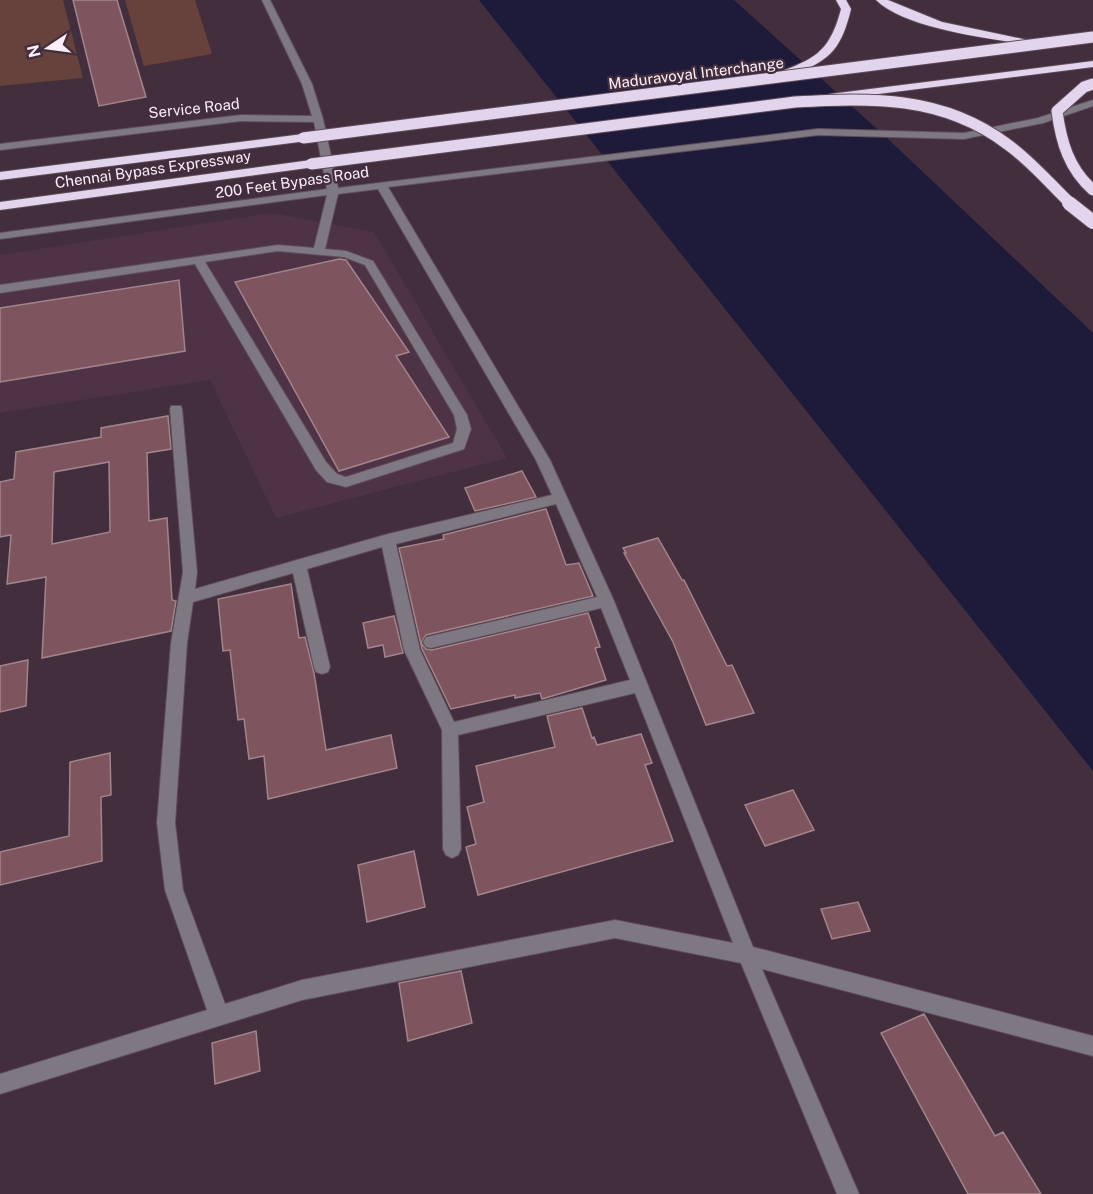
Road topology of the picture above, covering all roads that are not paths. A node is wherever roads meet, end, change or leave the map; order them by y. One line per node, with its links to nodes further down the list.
1 (266, 0): 11 (street)
2 (841, 0): 7 (highway, bridge)
3 (881, 0): 5 (highway, bridge)
4 (1093, 37): 5 (highway, Maduravoyal Interchange, bridge)
5 (1042, 44): 7 (highway, Maduravoyal Interchange, bridge)
6 (1093, 64): 9 (highway, bridge)
7 (768, 80): 12 (highway, Maduravoyal Interchange, bridge)
8 (1093, 84): 16 (highway, bridge)
9 (795, 102): 18 (highway, Chennai Bypass Expressway, bridge); 19 (highway, bridge)
10 (1093, 103): 15 (street, 200 Feet Bypass Road)
11 (318, 119): 13 (street, Service Road); 17 (street)
12 (303, 138): 14 (highway, Chennai Bypass Expressway)
13 (0, 147)
14 (0, 176)
15 (381, 185): 17 (street, 200 Feet Bypass Road); 25 (street)
16 (1093, 190)
17 (333, 191): 20 (street, 200 Feet Bypass Road); 21 (street)
18 (0, 207)
19 (1093, 222)
20 (0, 236)
21 (319, 250): 22 (street); 22 (street)
22 (198, 261): 23 (street)
23 (0, 289)
24 (176, 409): 28 (street)
25 (560, 498): 26 (street); 29 (street)
26 (388, 540): 27 (street); 33 (street)
27 (299, 566): 28 (street); 31 (street)
28 (188, 597): 36 (street)
29 (606, 601): 30 (street); 32 (street)
30 (431, 642)
31 (322, 667)
32 (638, 685): 33 (street); 35 (street)
33 (450, 730): 34 (street)
34 (452, 849)
35 (747, 956): 36 (street); 37 (street); 39 (street)
36 (219, 1016): 38 (street)
37 (1093, 1046)
38 (0, 1083)
39 (848, 1194)

